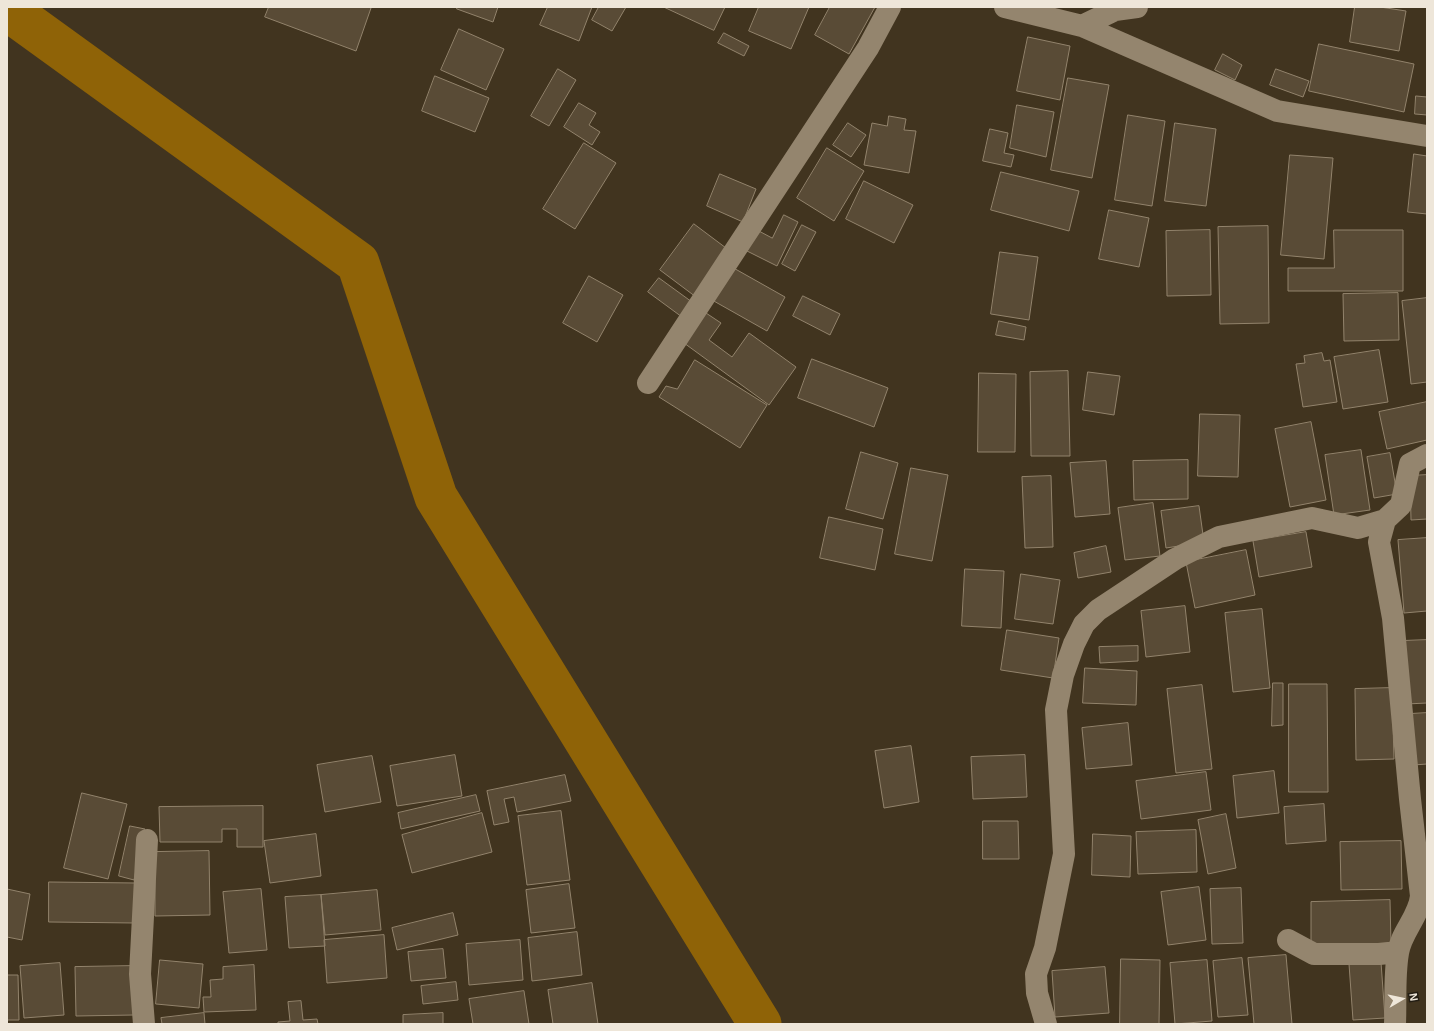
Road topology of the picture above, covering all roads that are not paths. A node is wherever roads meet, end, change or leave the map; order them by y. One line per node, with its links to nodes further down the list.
1 (890, 7): 6 (street)
2 (1137, 7): 4 (street)
3 (1014, 8): 4 (street)
4 (1082, 26): 5 (street)
5 (1427, 136)
6 (648, 383)
7 (1427, 455): 8 (street)
8 (1385, 520): 11 (street); 13 (street)
9 (147, 840): 12 (street)
10 (1288, 940): 11 (street)
11 (1398, 952): 14 (street)
12 (144, 1024)
13 (1046, 1024)
14 (1395, 1024)

